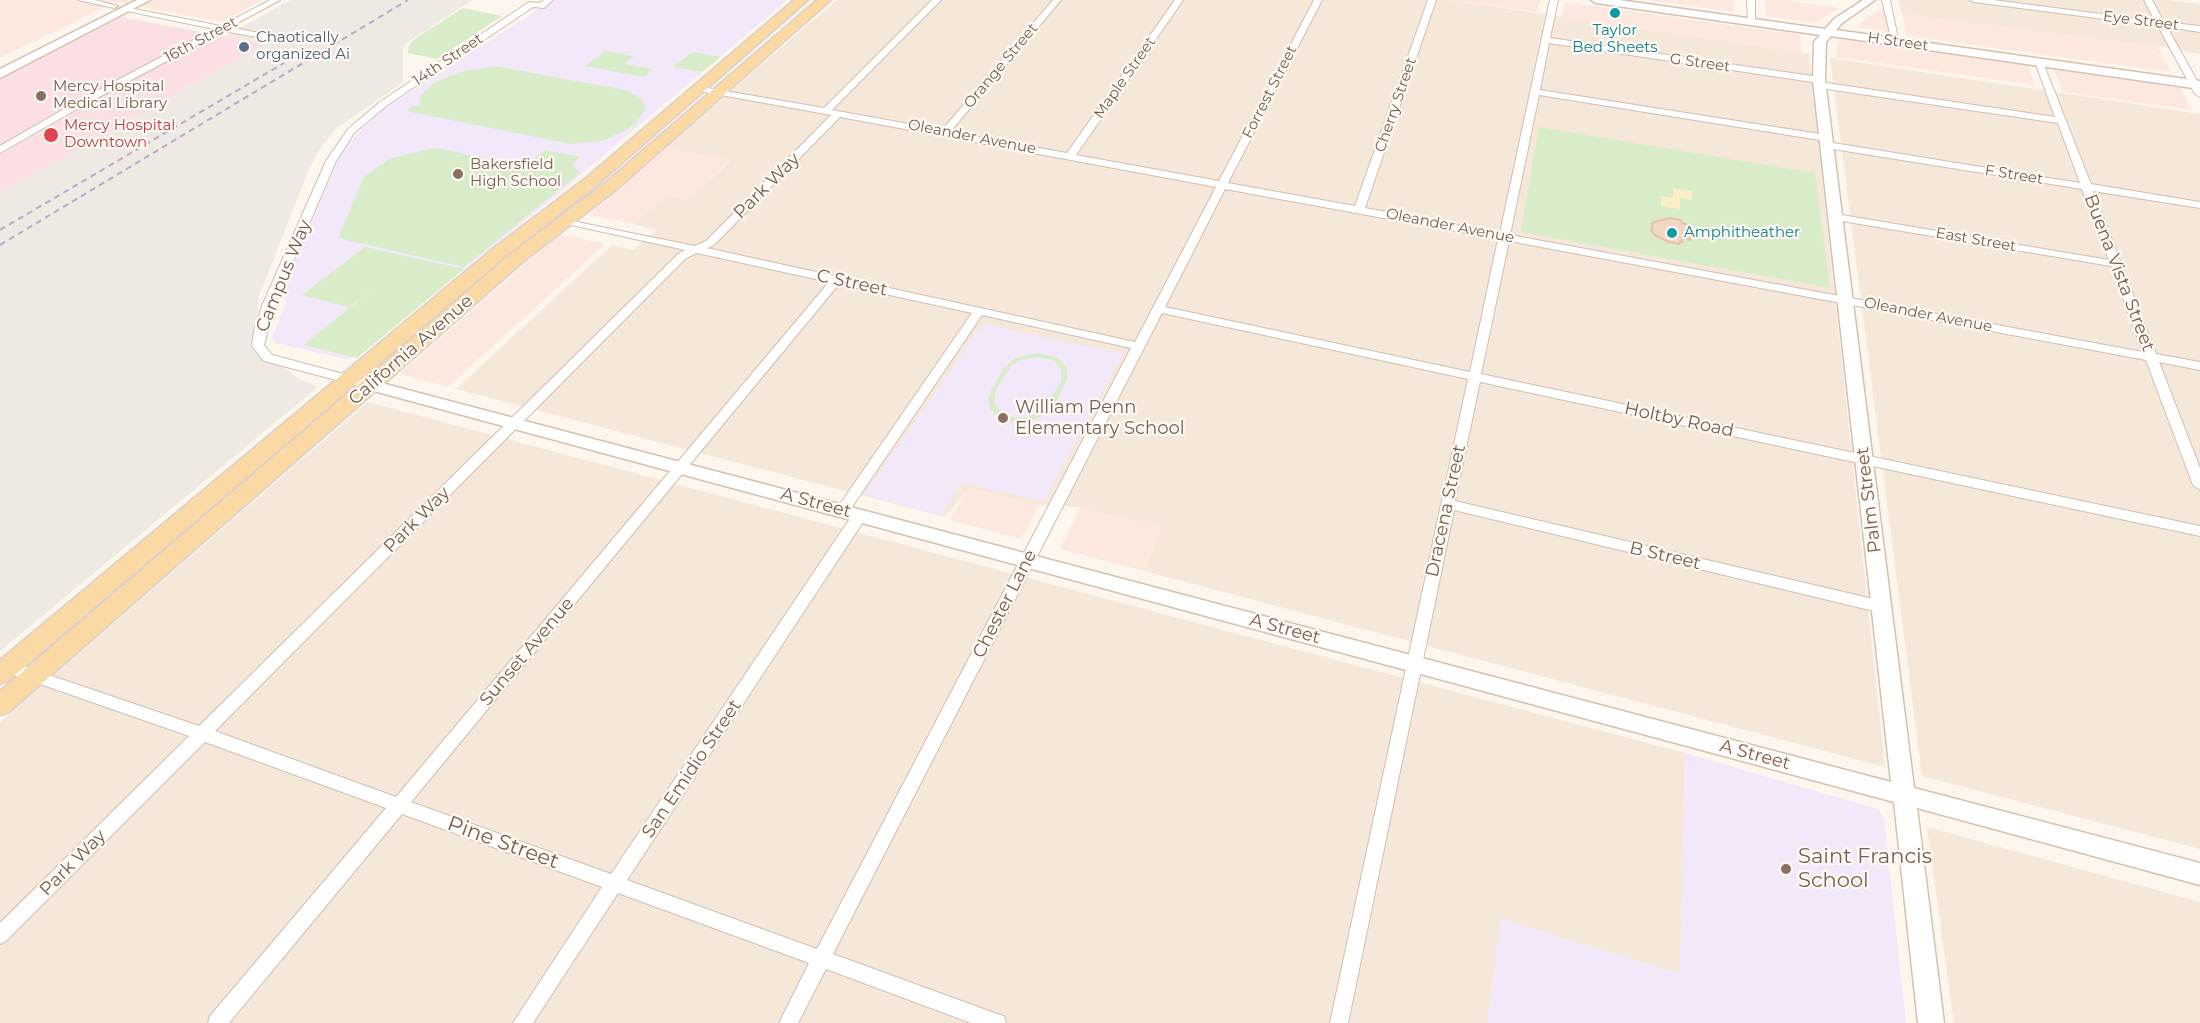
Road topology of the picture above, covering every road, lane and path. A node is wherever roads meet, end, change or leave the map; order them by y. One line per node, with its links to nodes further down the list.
1 (82, 0): 21 (street)
2 (145, 0): 20 (street)
3 (276, 0): 25 (street, 16th Street)
4 (549, 0): 43 (street, 14th Street)
5 (802, 0): 37 (main road, California Avenue)
6 (825, 0): 39 (main road, California Avenue)
7 (938, 0): 41 (street, Park Way)
8 (1058, 0): 44 (street, Orange Street)
9 (1179, 0): 47 (street, Maple Street)
10 (1318, 0): 48 (street, Forrest Street)
11 (1432, 0): 51 (street, Cherry Street)
12 (1554, 0): 29 (street, Dracena Street)
13 (1596, 0): 19 (street, H Street)
14 (1751, 0): 23 (street)
15 (1870, 0): 27 (street, Palm Street)
16 (1886, 0): 30 (street)
17 (1974, 0): 24 (street, Eye Street)
18 (2148, 0): 24 (street)
19 (1618, 2): 23 (street, H Street)
20 (128, 3): 21 (street); 22 (street); 25 (street)
21 (114, 6): 22 (street); 31 (street)
22 (107, 19): 35 (street)
23 (1752, 22): 27 (street, H Street)
24 (2162, 24): 26 (street, Eye Street); 38 (street)
25 (224, 29): 28 (street); 46 (street, 16th Street)
26 (2200, 29)
27 (1828, 33): 30 (street, H Street); 36 (street, Palm Street)
28 (280, 40)
29 (1545, 40): 36 (street, G Street); 40 (street, Dracena Street)
30 (1896, 42): 33 (street, H Street)
31 (13, 56): 32 (street); 34 (street)
32 (0, 62)
33 (2039, 62): 38 (street, H Street); 42 (street, Buena Vista Street)
34 (0, 67)
35 (0, 74)
36 (1820, 82): 42 (street, G Street); 45 (street, Palm Street)
37 (699, 88): 39 (street, Oleander Avenue); 65 (main road, California Avenue)
38 (2198, 88)
39 (720, 92): 41 (street, Oleander Avenue); 53 (main road, California Avenue)
40 (1534, 92): 45 (street, F Street); 54 (street, Dracena Street)
41 (832, 111): 44 (street, Oleander Avenue); 55 (street, Park Way)
42 (2061, 121): 49 (street, Buena Vista Street)
43 (351, 131): 65 (street, Campus Way)
44 (945, 132): 47 (street, Oleander Avenue)
45 (1827, 142): 49 (street, F Street); 52 (street, Palm Street)
46 (0, 150)
47 (1070, 156): 48 (street, Oleander Avenue)
48 (1222, 184): 51 (street, Oleander Avenue); 59 (street, Chester Lane)
49 (2086, 186): 50 (street, F Street); 56 (street, Buena Vista Street)
50 (2200, 205)
51 (1359, 210): 54 (street, Oleander Avenue)
52 (1836, 217): 56 (street, East Street); 58 (street, Palm Street)
53 (566, 221): 55 (street, C Street); 66 (main road, California Avenue)
54 (1504, 236): 58 (street, Oleander Avenue); 64 (street, Dracena Street)
55 (696, 250): 57 (street, C Street); 67 (street, Park Way)
56 (2116, 264): 62 (street, Buena Vista Street)
57 (837, 280): 60 (street, C Street); 69 (street, Sunset Avenue)
58 (1845, 300): 62 (street, Oleander Avenue); 68 (street, Palm Street)
59 (1158, 309): 61 (street, Chester Lane); 64 (street, Holtby Road)
60 (979, 311): 61 (street, C Street); 72 (street, San Emidio Street)
61 (1138, 346): 74 (street, Chester Lane)
62 (2151, 357): 63 (street, Oleander Avenue); 70 (street, Buena Vista Street)
63 (2200, 366)
64 (1474, 377): 68 (street, Holtby Road); 71 (street, Dracena Street)
65 (348, 381): 66 (street, Campus Way); 77 (main road, California Avenue)
66 (370, 385): 67 (street, A Street); 78 (main road, California Avenue)
67 (516, 422): 69 (street, A Street); 80 (street, Park Way)
68 (1864, 460): 73 (street, Holtby Road); 75 (street, Palm Street)
69 (682, 467): 72 (street, A Street); 82 (street, Sunset Avenue)
70 (2200, 485)
71 (1448, 504): 75 (street, B Street); 76 (street, Dracena Street)
72 (852, 512): 74 (street, A Street); 84 (street, San Emidio Street)
73 (2200, 531)
74 (1028, 560): 76 (street, A Street); 86 (street, Chester Lane)
75 (1882, 607): 81 (street, Palm Street)
76 (1414, 663): 81 (street, A Street); 91 (street, Dracena Street)
77 (4, 670): 78 (street, Pine Street)
78 (34, 676): 79 (main road, California Avenue); 80 (street, Pine Street)
79 (0, 705)
80 (203, 734): 82 (street, Pine Street); 85 (street, Park Way)
81 (1904, 795): 83 (street, A Street); 92 (street, Palm Street)
82 (399, 805): 84 (street, Pine Street); 87 (street, Sunset Avenue)
83 (2200, 874)
84 (615, 884): 86 (street, Pine Street); 88 (street, San Emidio Street)
85 (0, 935)
86 (821, 959): 89 (street, Chester Lane); 90 (street, Pine Street)
87 (217, 1023)
88 (522, 1023)
89 (788, 1023)
90 (997, 1023)
91 (1339, 1023)
92 (1931, 1023)

